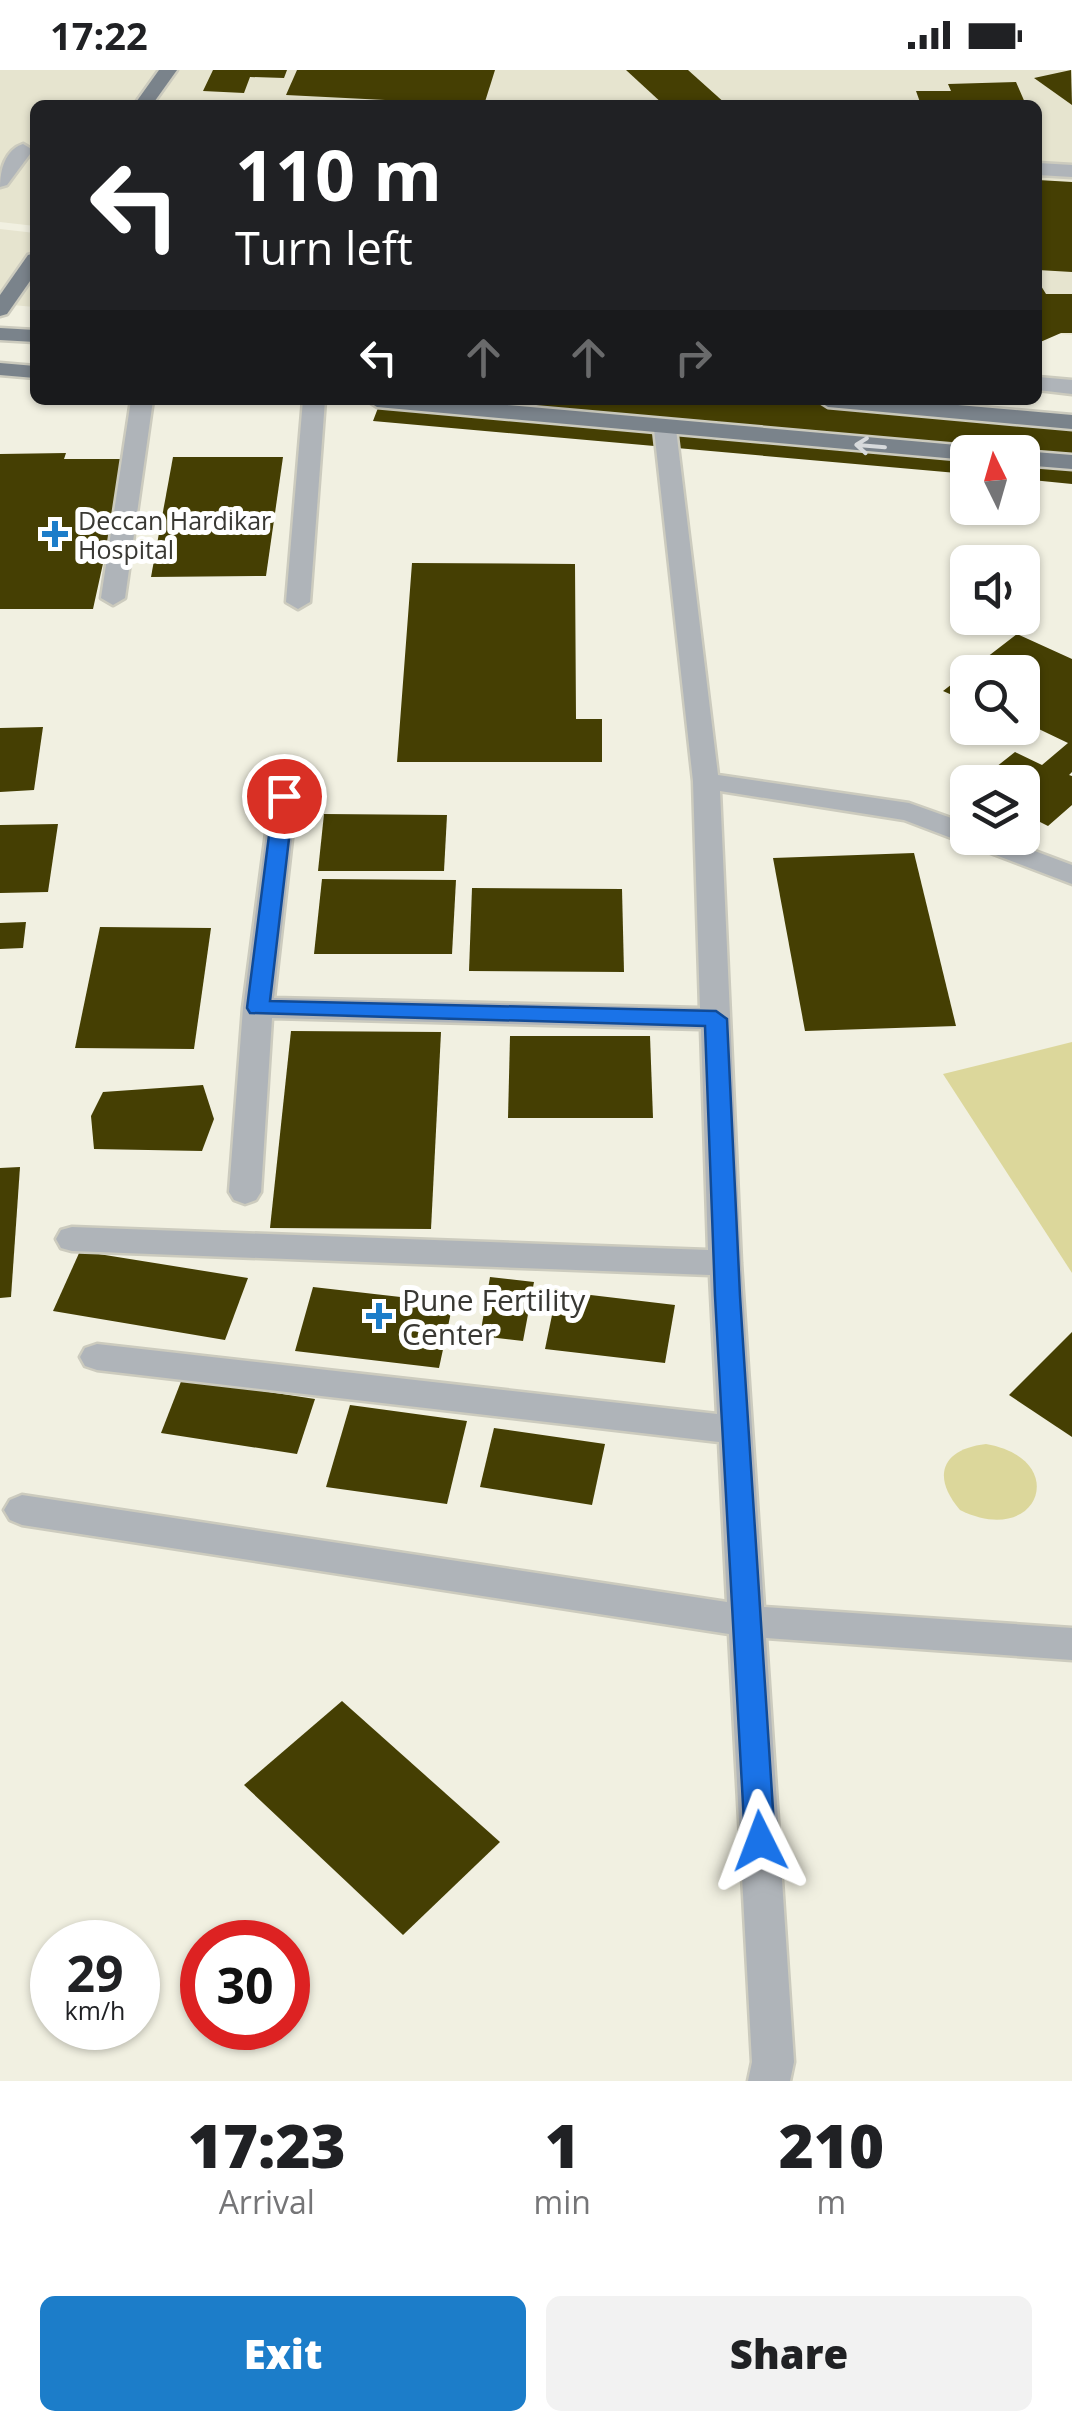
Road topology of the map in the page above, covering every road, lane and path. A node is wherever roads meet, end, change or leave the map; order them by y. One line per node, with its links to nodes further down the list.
1 (168, 70): 2 (main road)
2 (147, 100)
3 (22, 150): 6 (street)
4 (1042, 169): 5 (street)
5 (1072, 171)
6 (0, 181)
7 (30, 266): 8 (main road)
8 (0, 310)
9 (0, 334): 10 (main road)
10 (30, 336)
11 (0, 369): 12 (main road)
12 (30, 372)
13 (1042, 384): 14 (street)
14 (1072, 387)
15 (141, 405): 24 (street)
16 (314, 405): 25 (street)
17 (426, 405): 20 (main road)
18 (955, 406): 19 (main road)
19 (1072, 422)
20 (665, 429): 21 (main road, one-way to 20); 26 (street)
21 (950, 453)
22 (1040, 459): 23 (main road)
23 (1072, 462)
24 (113, 598)
25 (298, 602)
26 (706, 782): 28 (street); 32 (street)
27 (284, 796): 31 (street)
28 (950, 827)
29 (1021, 855): 30 (street)
30 (1072, 874)
31 (258, 1008): 32 (street); 33 (street)
32 (716, 1019): 35 (street)
33 (246, 1192)
34 (72, 1239): 35 (street)
35 (726, 1263): 37 (street)
36 (98, 1357): 37 (street)
37 (735, 1430): 39 (street)
38 (22, 1510): 39 (street)
39 (746, 1620): 40 (street); 41 (street)
40 (1072, 1644)
41 (769, 2081)

